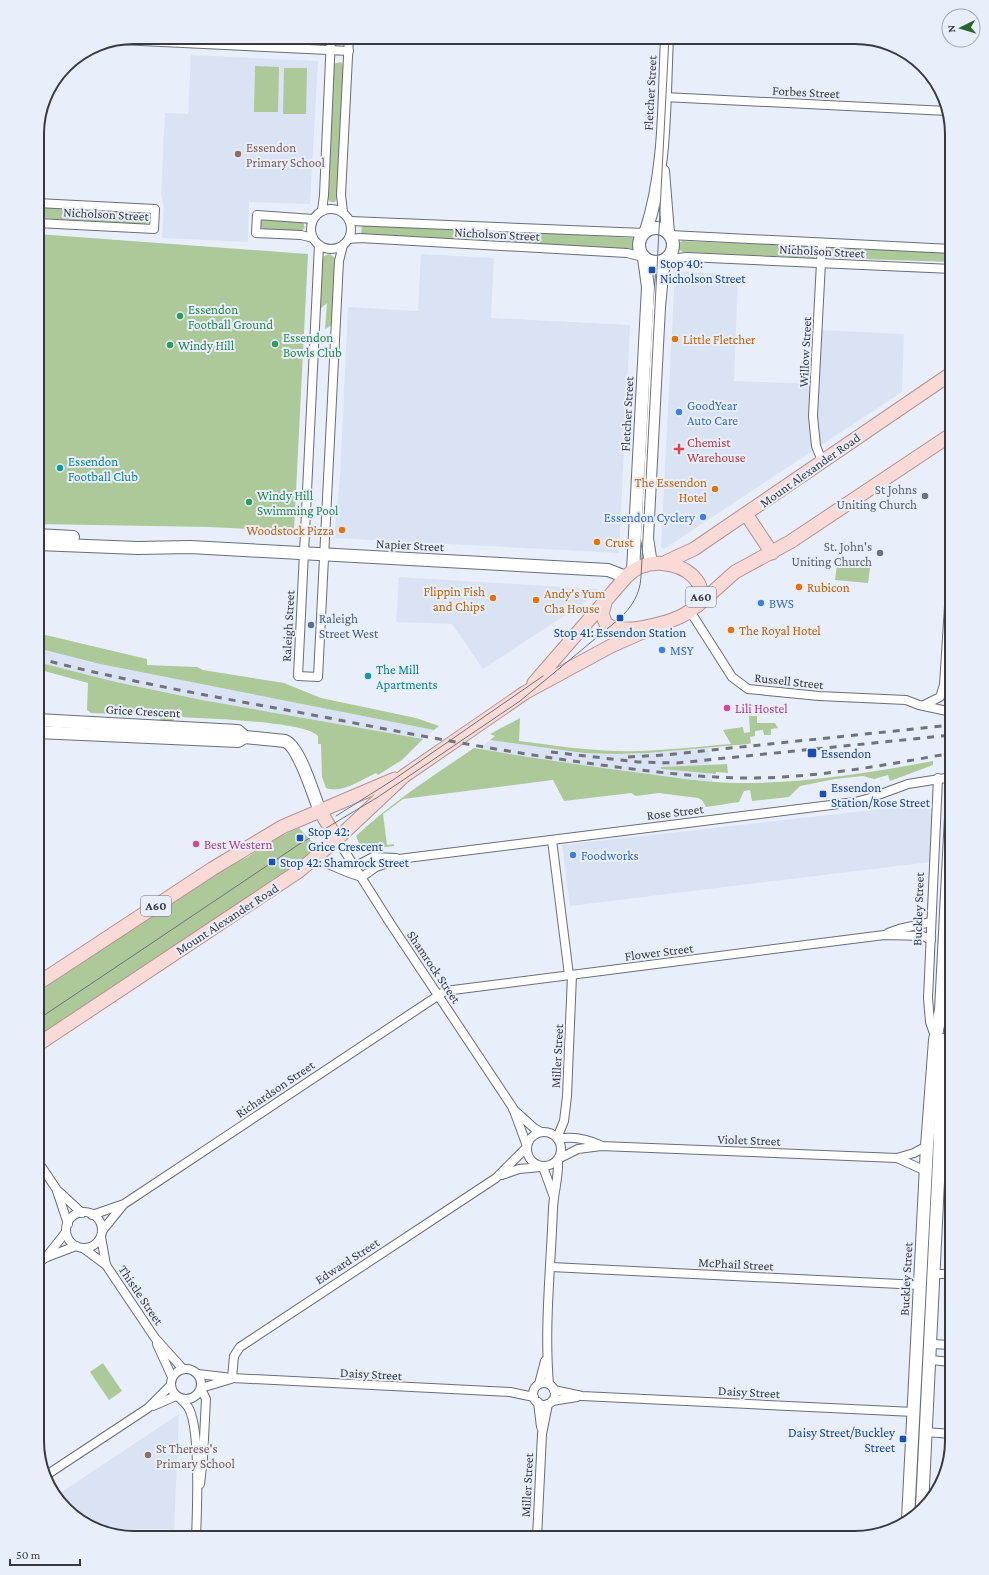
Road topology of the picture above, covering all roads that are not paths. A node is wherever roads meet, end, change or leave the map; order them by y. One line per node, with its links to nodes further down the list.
1 (204, 44): 5 (street)
2 (330, 44): 5 (street)
3 (349, 44): 6 (street)
4 (667, 44): 7 (street, Fletcher Street)
5 (330, 50): 6 (street); 11 (street)
6 (349, 51): 12 (street)
7 (664, 97): 8 (street, Forbes Street); 9 (street, Fletcher Street)
8 (942, 111)
9 (661, 150): 16 (street, Fletcher Street); 17 (street, Fletcher Street)
10 (44, 203): 15 (street, Nicholson Street)
11 (322, 211): 12 (street); 13 (street)
12 (343, 212): 14 (street)
13 (313, 219): 18 (street); 18 (street)
14 (350, 221): 16 (street, Nicholson Street); 19 (street)
15 (44, 223)
16 (645, 232): 17 (street); 22 (street)
17 (669, 234): 20 (street, Nicholson Street); 23 (street)
18 (316, 242): 19 (street); 33 (street, Raleigh Street)
19 (346, 242): 22 (street, Nicholson Street); 34 (street, Raleigh Street)
20 (822, 243): 21 (street, Nicholson Street); 24 (street, Willow Street)
21 (945, 249)
22 (643, 258): 23 (street); 38 (street, Fletcher Street)
23 (666, 260): 24 (street, Nicholson Street); 37 (street, Fletcher Street)
24 (821, 263): 25 (street, Nicholson Street); 28 (street, Willow Street)
25 (945, 270)
26 (945, 378): 28 (main road, Mount Alexander Road / A60)
27 (945, 439): 35 (main road, A60)
28 (822, 461): 29 (main road, Mount Alexander Road / A60)
29 (746, 514): 35 (main road); 36 (main road, Mount Alexander Road / A60)
30 (44, 535): 32 (street, Napier Street)
31 (44, 544): 32 (street, Napier Street)
32 (190, 547): 33 (street, Napier Street)
33 (304, 552): 34 (street, Napier Street); 34 (street, Raleigh Street)
34 (324, 553): 38 (street, Napier Street)
35 (772, 553): 40 (main road, A60)
36 (666, 562): 37 (main road, A60); 40 (main road, A60)
37 (651, 564): 38 (main road, A60)
38 (630, 574): 39 (main road, A60)
39 (605, 603): 41 (main road, A60); 43 (main road, Mount Alexander Road / A60)
40 (692, 610): 41 (main road, A60); 44 (street, Russell Street)
41 (663, 623): 43 (main road, Mount Alexander Road / A60)
42 (945, 669): 44 (street)
43 (526, 692): 49 (main road, Mount Alexander Road / A60)
44 (924, 706): 45 (street)
45 (945, 710)
46 (44, 721): 47 (street, Grice Crescent)
47 (85, 728): 48 (street, Grice Crescent); 52 (street, Grice Crescent)
48 (44, 731)
49 (404, 776): 52 (main road, Mount Alexander Road / A60); 53 (main road, Mount Alexander Road / A60)
50 (938, 778): 51 (street, Rose Street); 54 (street, Rose Street); 59 (street, Buckley Street)
51 (945, 778)
52 (320, 811): 53 (main road); 63 (main road, Mount Alexander Road / A60)
53 (337, 838): 56 (main road, Mount Alexander Road / A60); 57 (street, Shamrock Street)
54 (552, 840): 55 (street, Rose Street); 62 (street, Miller Street)
55 (399, 859): 57 (street, Rose Street); 58 (street, Rose Street)
56 (313, 860): 58 (street); 67 (main road, Mount Alexander Road / A60)
57 (356, 866): 58 (street, Shamrock Street)
58 (362, 877): 64 (street, Shamrock Street)
59 (931, 922): 60 (street, Flower Street); 61 (street, Buckley Street)
60 (884, 935): 61 (street, Flower Street); 62 (street, Flower Street)
61 (931, 940): 68 (street, Buckley Street)
62 (571, 975): 64 (street, Flower Street); 72 (street, Miller Street)
63 (44, 979)
64 (438, 994): 69 (street, Shamrock Street); 85 (street, Richardson Street)
65 (945, 1014): 68 (street, Buckley Street)
66 (945, 1018): 71 (street, Buckley Street)
67 (44, 1040)
68 (935, 1040): 74 (street, Buckley Street)
69 (513, 1108): 70 (street, Shamrock Street); 75 (street, Shamrock Street)
70 (540, 1132): 72 (street); 75 (street)
71 (945, 1132)
72 (557, 1139): 73 (street, Violet Street); 78 (street)
73 (601, 1146): 77 (street, Violet Street); 78 (street, Violet Street)
74 (927, 1146): 77 (street, Violet Street); 81 (street, Buckley Street)
75 (526, 1147): 79 (street); 82 (street, Edward Street)
76 (945, 1151): 95 (street, Buckley Street)
77 (897, 1158): 81 (street, Violet Street)
78 (558, 1159): 79 (street); 84 (street)
79 (542, 1166): 82 (street, Edward Street); 84 (street)
80 (44, 1170): 83 (street)
81 (926, 1171): 97 (street, Buckley Street)
82 (496, 1178): 107 (street, Edward Street)
83 (57, 1190): 86 (street); 88 (street)
84 (554, 1198): 94 (street)
85 (124, 1204): 87 (street, Richardson Street); 89 (street, Richardson Street)
86 (82, 1213): 87 (street); 88 (street)
87 (92, 1215): 89 (street)
88 (67, 1228): 90 (street); 91 (street)
89 (101, 1234): 90 (street); 93 (street, Thistle Street)
90 (80, 1247): 91 (street); 93 (street, Thistle Street)
91 (47, 1257): 92 (street)
92 (44, 1259)
93 (106, 1265): 99 (street, Thistle Street)
94 (551, 1267): 97 (street, McPhail Street); 102 (street)
95 (934, 1274): 96 (street); 97 (street); 98 (street, Buckley Street)
96 (945, 1274)
97 (920, 1279): 98 (street); 118 (street, Buckley Street)
98 (933, 1286): 100 (street, Buckley Street)
99 (155, 1338): 105 (street, Thistle Street); 108 (street, Thistle Street)
100 (931, 1344): 101 (street); 103 (street, Buckley Street)
101 (945, 1345)
102 (546, 1355): 109 (street); 110 (street)
103 (930, 1360): 104 (street); 118 (street, Buckley Street)
104 (945, 1361)
105 (183, 1369): 106 (street); 108 (street)
106 (198, 1374): 107 (street, Daisy Street); 111 (street)
107 (232, 1378): 111 (street, Daisy Street); 112 (street, Daisy Street)
108 (172, 1381): 114 (street); 117 (street)
109 (537, 1386): 110 (street, Daisy Street); 112 (street, Daisy Street); 115 (street, Miller Street)
110 (551, 1387): 113 (street, Daisy Street); 116 (street, Miller Street)
111 (201, 1388): 114 (street); 124 (street)
112 (510, 1392): 115 (street, Daisy Street)
113 (582, 1396): 116 (street, Daisy Street); 118 (street, Daisy Street)
114 (178, 1397): 117 (street); 124 (street)
115 (536, 1400): 116 (street, Daisy Street); 120 (street, Miller Street)
116 (550, 1402): 120 (street, Miller Street)
117 (148, 1408): 122 (street)
118 (920, 1413): 119 (street, Buckley Street)
119 (919, 1432): 121 (street); 123 (street, Buckley Street); 125 (street, Buckley Street)
120 (542, 1434): 127 (street, Miller Street)
121 (945, 1434)
122 (50, 1473)
123 (922, 1501)
124 (197, 1508): 126 (street)
125 (909, 1513)
126 (196, 1531)
127 (537, 1531)

